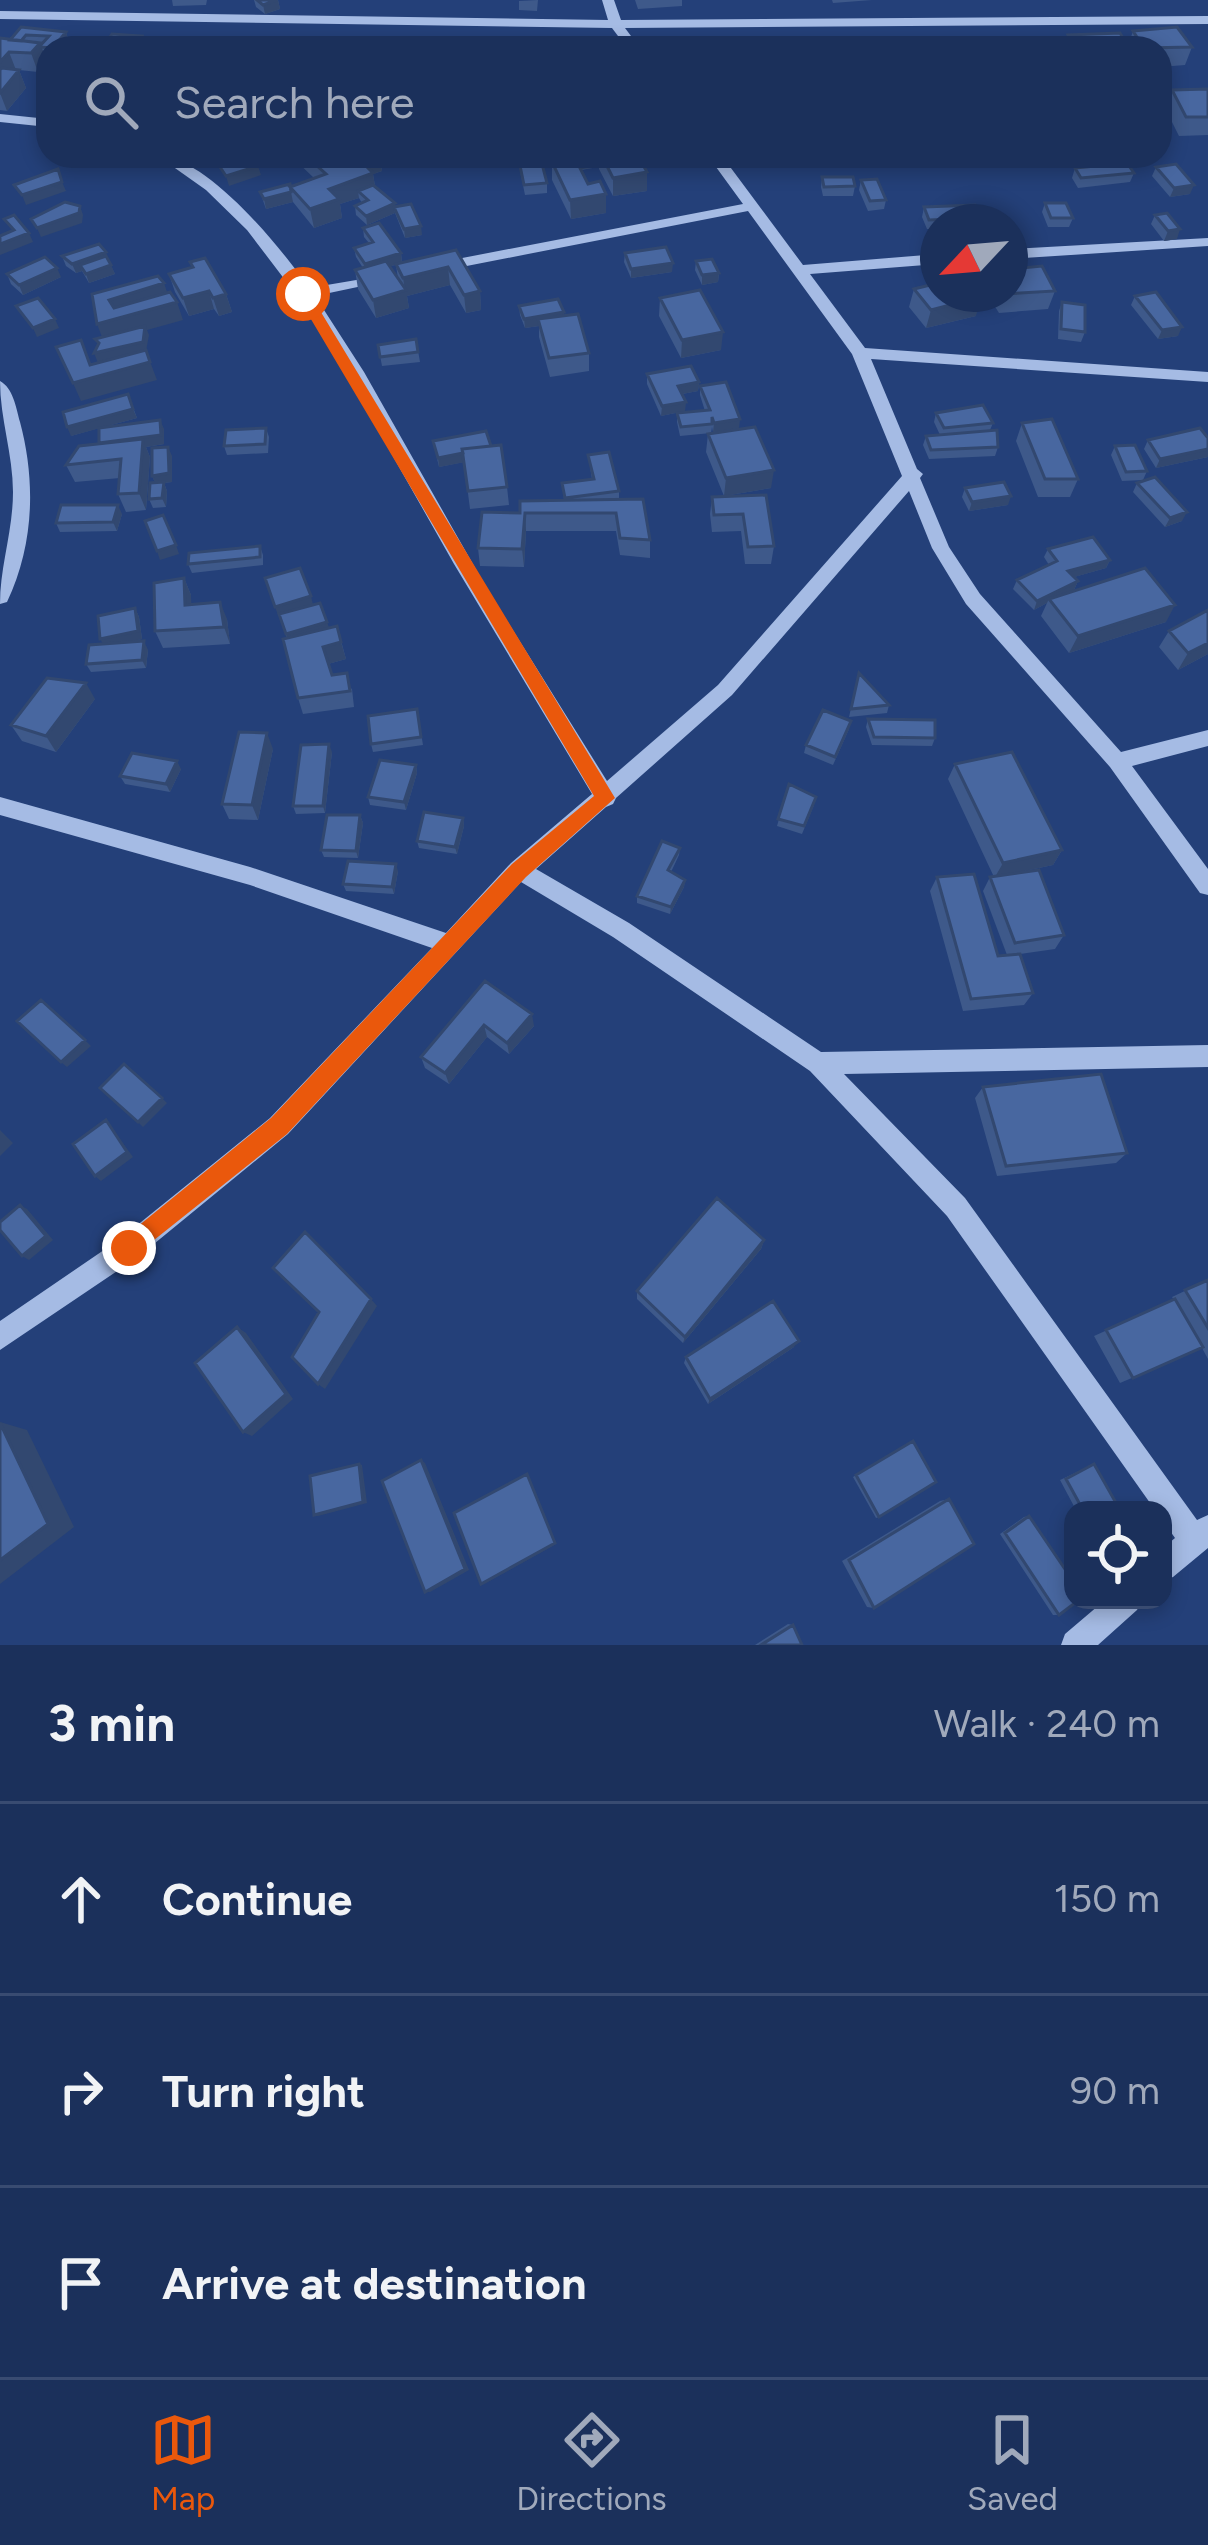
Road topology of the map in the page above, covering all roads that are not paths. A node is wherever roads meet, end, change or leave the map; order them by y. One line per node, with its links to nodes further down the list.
1 (608, 0): 6 (street)
2 (1030, 0): 4 (street)
3 (0, 15): 6 (street)
4 (1040, 20): 5 (street); 6 (street)
5 (1208, 20)
6 (616, 24): 7 (street)
7 (625, 36)
8 (0, 118): 9 (street)
9 (36, 122)
10 (186, 168): 19 (street)
11 (724, 168): 12 (street)
12 (753, 206): 16 (street); 17 (street)
13 (1208, 242): 14 (street)
14 (1028, 253)
15 (920, 261): 16 (street)
16 (801, 270): 20 (street)
17 (413, 272)
18 (392, 276): 19 (street)
19 (303, 294): 27 (street)
20 (860, 353): 21 (street); 23 (street)
21 (1208, 377)
22 (0, 386): 24 (street)
23 (914, 474): 26 (street); 27 (street)
24 (0, 597)
25 (1208, 738): 26 (street)
26 (1117, 761): 30 (street)
27 (606, 798): 29 (street)
28 (0, 806): 31 (street)
29 (519, 871): 31 (street); 33 (street)
30 (1208, 886)
31 (450, 944): 34 (street)
32 (1208, 1056): 33 (street)
33 (818, 1063): 35 (street)
34 (0, 1337)
35 (1201, 1534): 36 (street)
36 (1172, 1560)
37 (1116, 1609): 38 (street)
38 (1076, 1645)

